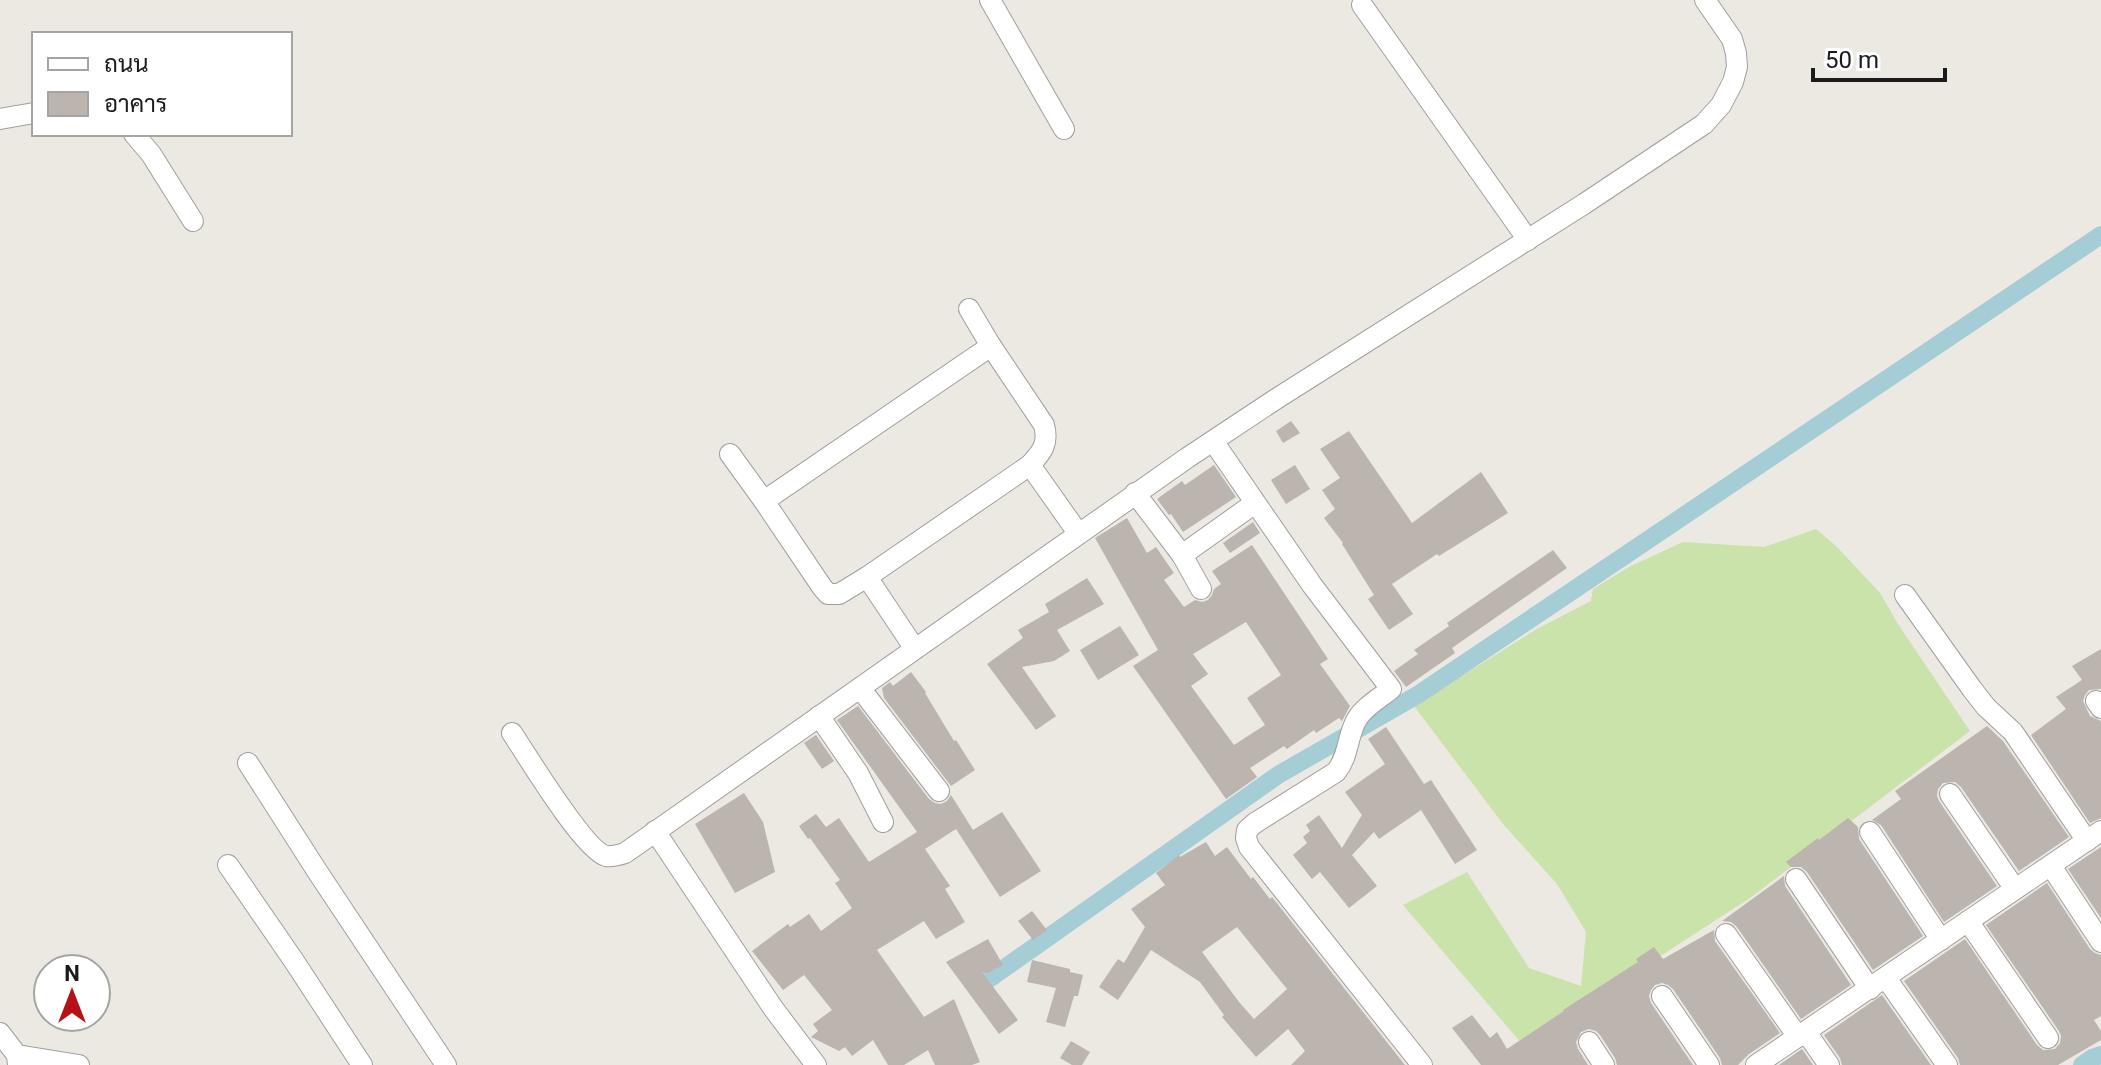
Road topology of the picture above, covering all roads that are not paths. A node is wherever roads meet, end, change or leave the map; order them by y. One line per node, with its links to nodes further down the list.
1 (990, 0): 6 (street)
2 (1705, 0): 9 (street)
3 (1362, 5): 9 (street)
4 (32, 113): 5 (street)
5 (0, 119)
6 (1064, 129)
7 (136, 136): 8 (street)
8 (193, 221)
9 (1528, 240): 12 (street)
10 (969, 309): 11 (street)
11 (991, 346): 14 (street); 16 (street)
12 (1213, 441): 15 (street); 17 (street)
13 (730, 454): 16 (street)
14 (1030, 465): 18 (street); 20 (street)
15 (1135, 493): 18 (street); 19 (street)
16 (764, 501): 20 (street)
17 (1255, 503): 19 (street); 53 (street)
18 (1078, 533): 23 (street)
19 (1182, 555): 21 (street)
20 (867, 577): 23 (street)
21 (1201, 589)
22 (1905, 595): 33 (street)
23 (915, 649): 24 (street)
24 (860, 688): 25 (street); 28 (street)
25 (819, 716): 30 (street); 31 (street)
26 (512, 733): 31 (street)
27 (248, 763): 51 (street)
28 (939, 791)
29 (1950, 794): 37 (street)
30 (883, 822)
31 (655, 831): 52 (street)
32 (1870, 832): 40 (street)
33 (2094, 836): 35 (street)
34 (228, 865): 50 (street)
35 (2051, 866): 37 (street); 41 (street)
36 (1796, 879): 42 (street)
37 (2015, 889): 38 (street)
38 (1968, 921): 40 (street); 46 (street)
39 (1726, 934): 45 (street)
40 (1941, 940): 42 (street)
41 (2101, 942)
42 (1878, 983): 45 (street); 58 (street)
43 (1662, 996): 55 (street)
44 (0, 1033): 48 (street)
45 (1802, 1034): 56 (street); 57 (street)
46 (2048, 1038)
47 (1589, 1042): 54 (street)
48 (18, 1060): 49 (street)
49 (79, 1065)
50 (362, 1065)
51 (446, 1065)
52 (816, 1065)
53 (1422, 1065)
54 (1604, 1065)
55 (1709, 1065)
56 (1756, 1065)
57 (1829, 1065)
58 (1947, 1065)

